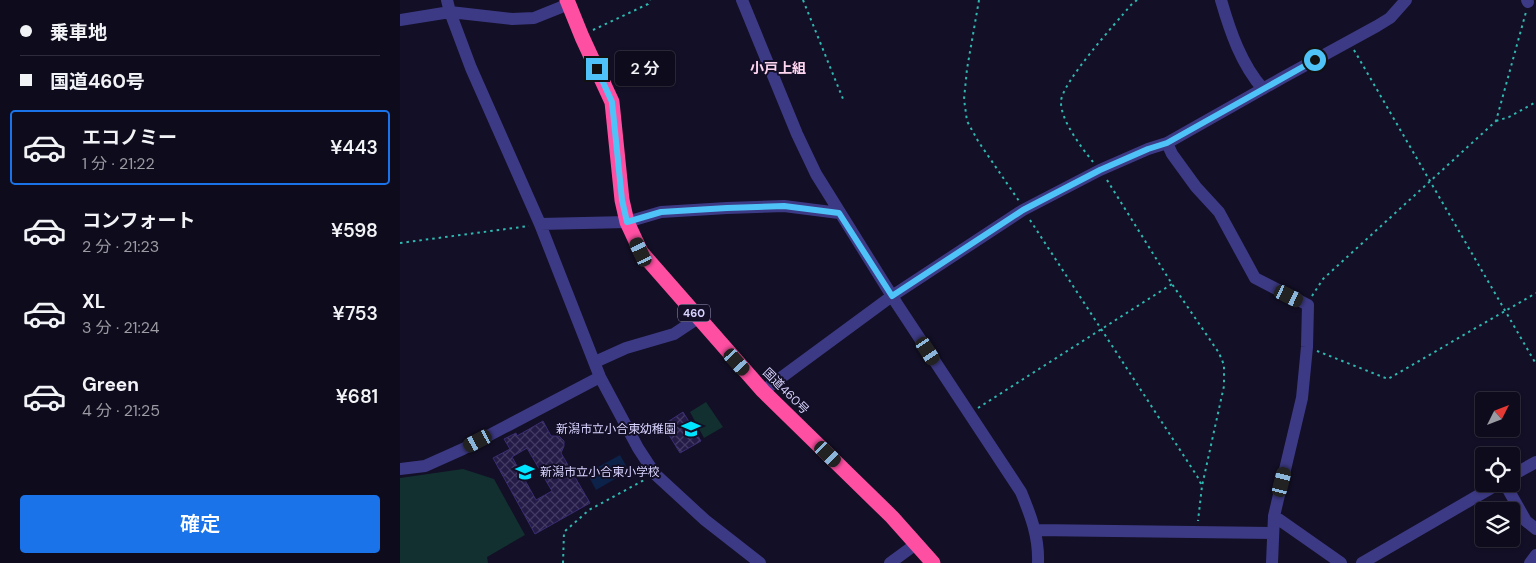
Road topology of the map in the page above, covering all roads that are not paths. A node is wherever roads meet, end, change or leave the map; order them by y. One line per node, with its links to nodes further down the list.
1 (742, 0): 9 (street)
2 (1221, 0): 7 (street)
3 (1406, 0): 7 (street)
4 (568, 2): 5 (street); 10 (highway, 国道460号 / 460)
5 (448, 6): 6 (street); 11 (street)
6 (400, 20)
7 (1263, 89): 8 (street)
8 (1167, 143): 12 (street); 22 (street)
9 (839, 213): 10 (street); 12 (street)
10 (627, 222): 11 (street); 13 (highway, 国道460号 / 460)
11 (540, 224): 14 (street)
12 (892, 296): 16 (street); 24 (street)
13 (698, 318): 14 (street); 16 (highway, 国道460号 / 460)
14 (595, 362): 15 (street)
15 (600, 377): 18 (street); 28 (street)
16 (764, 391): 26 (highway, 国道460号 / 460)
17 (1536, 462): 19 (street)
18 (400, 469)
19 (1520, 471)
20 (1484, 492): 34 (street)
21 (1510, 492): 23 (street)
22 (1274, 516): 25 (street); 33 (street)
23 (1536, 529)
24 (1035, 530): 25 (street); 31 (street)
25 (1272, 534): 32 (street)
26 (916, 544): 29 (street); 30 (highway, 国道460号 / 460)
27 (1536, 556): 35 (street)
28 (760, 563)
29 (890, 563)
30 (933, 563)
31 (1038, 563)
32 (1272, 563)
33 (1341, 563)
34 (1362, 563)
35 (1530, 563)

